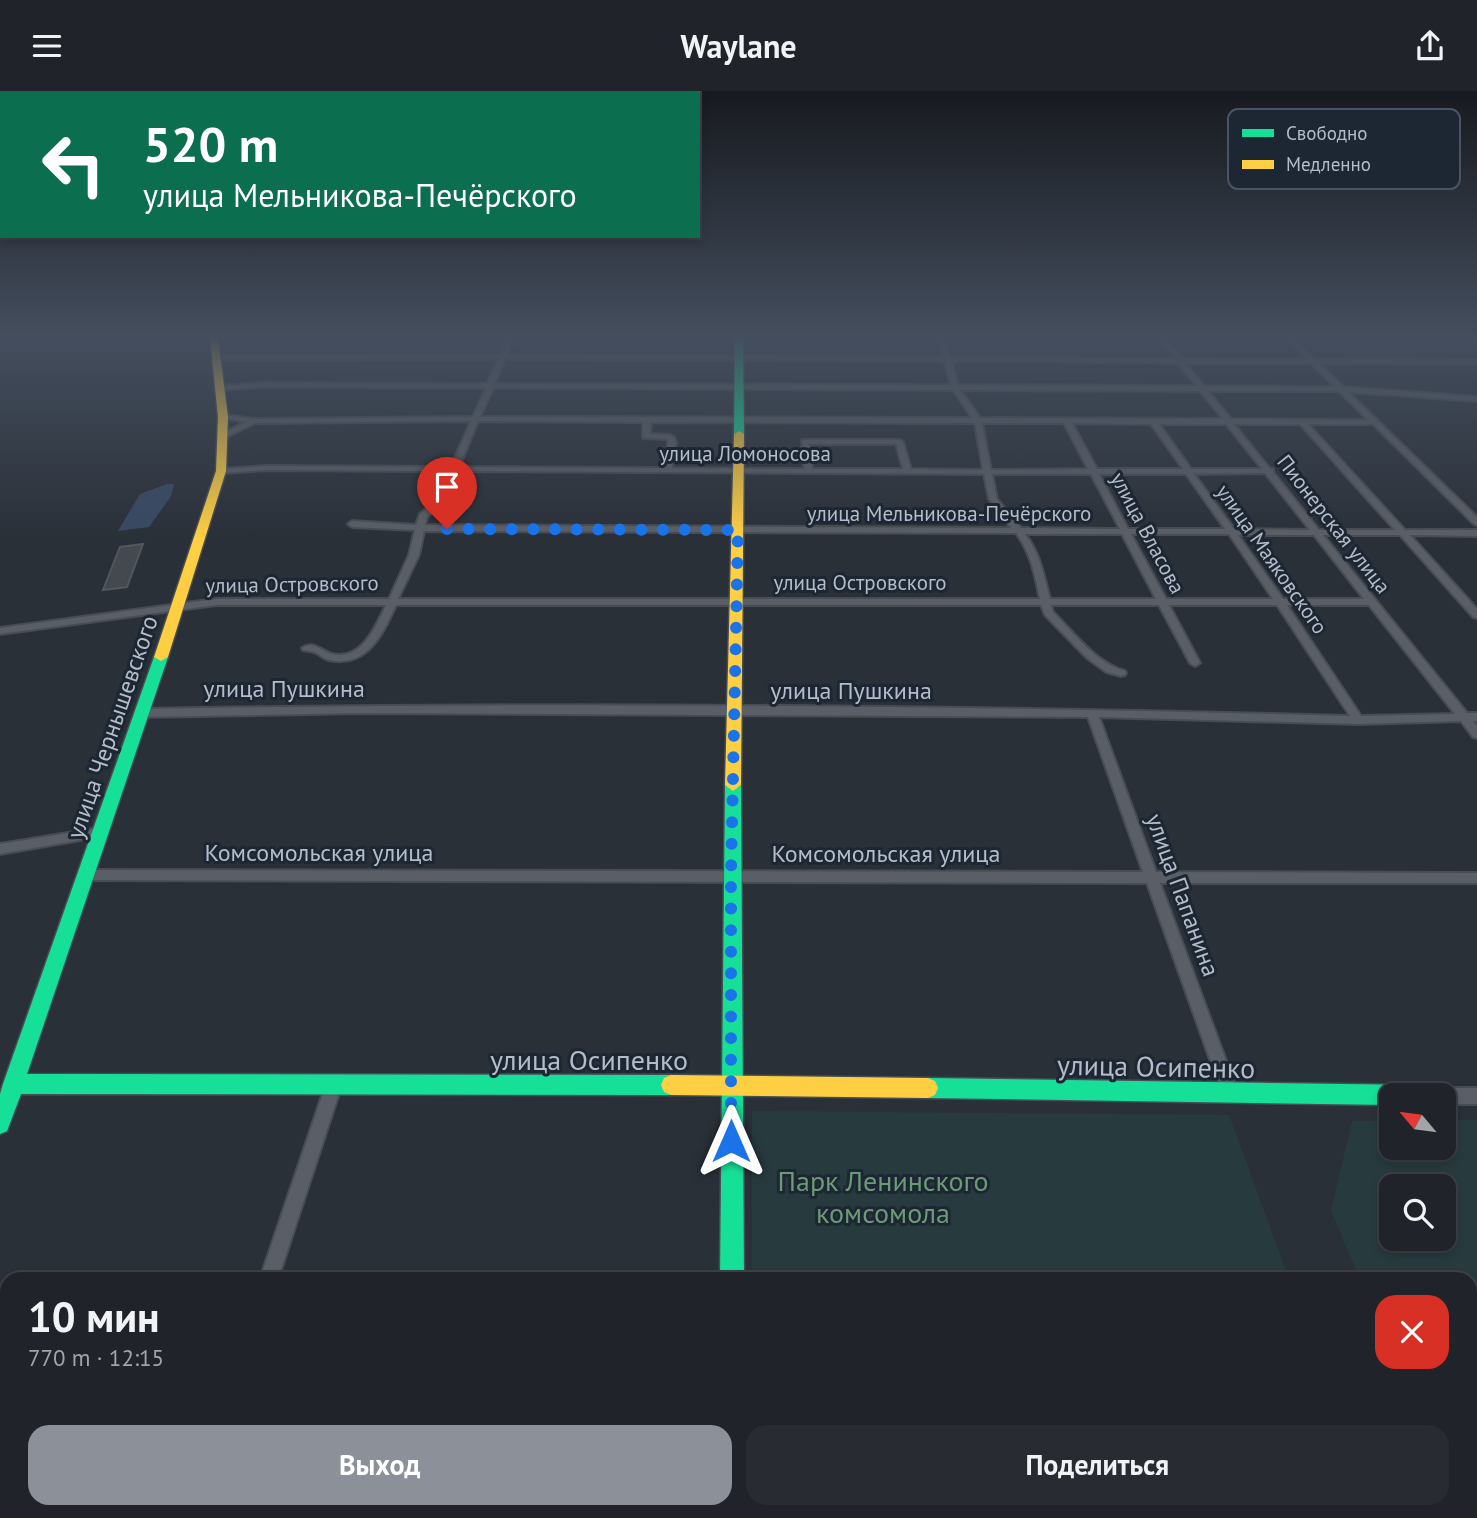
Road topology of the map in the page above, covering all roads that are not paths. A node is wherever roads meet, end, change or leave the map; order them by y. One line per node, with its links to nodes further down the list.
1 (222, 405): 7 (street, улица Чернышевского)
2 (483, 405): 8 (street)
3 (738, 405): 10 (street)
4 (967, 405): 13 (street)
5 (1218, 405): 15 (street, Пионерская улица)
6 (1358, 405): 17 (street)
7 (223, 417): 12 (street); 19 (street, улица Чернышевского)
8 (477, 419): 9 (street); 12 (street); 21 (street)
9 (647, 419): 10 (street); 22 (street)
10 (738, 420): 11 (street); 24 (street)
11 (861, 420): 13 (street); 20 (street)
12 (254, 421): 19 (street)
13 (978, 421): 14 (street); 29 (street)
14 (1067, 421): 16 (street); 30 (street, улица Власова)
15 (1231, 421): 16 (street); 18 (street); 27 (street, Пионерская улица)
16 (1154, 422): 26 (street, улица Маяковского)
17 (1376, 422): 18 (street); 31 (street)
18 (1303, 423): 39 (street)
19 (224, 436): 23 (street, улица Чернышевского)
20 (865, 442): 25 (street); 28 (street)
21 (454, 468): 22 (street, улица Ломоносова); 23 (street, улица Ломоносова); 33 (street)
22 (668, 470): 24 (street, улица Ломоносова)
23 (221, 471): 47 (street, улица Чернышевского)
24 (738, 471): 25 (street, улица Ломоносова); 34 (street)
25 (808, 471): 28 (street, улица Ломоносова)
26 (1188, 471): 27 (street, улица Ломоносова); 30 (street, улица Ломоносова); 37 (street, улица Маяковского)
27 (1270, 471): 38 (street, Пионерская улица)
28 (908, 472): 29 (street, улица Ломоносова)
29 (988, 472): 30 (street, улица Ломоносова); 35 (street)
30 (1095, 472): 36 (street, улица Власова)
31 (1477, 522)
32 (352, 524): 33 (street)
33 (421, 528): 34 (street, улица Мельникова-Печёрского); 42 (street)
34 (738, 530): 35 (street, улица Мельникова-Печёрского); 43 (street)
35 (1017, 531): 36 (street, улица Мельникова-Печёрского); 45 (street)
36 (1126, 531): 37 (street, улица Мельникова-Печёрского); 44 (street, улица Власова)
37 (1229, 531): 38 (street, улица Мельникова-Печёрского); 41 (street, улица Маяковского)
38 (1316, 531): 39 (street, улица Мельникова-Печёрского); 46 (street, Пионерская улица)
39 (1399, 532): 40 (street, улица Мельникова-Печёрского); 48 (street)
40 (1477, 533)
41 (1279, 600): 44 (street, улица Островского); 46 (street, улица Островского); 58 (street, улица Маяковского)
42 (392, 601): 43 (street, улица Островского); 47 (street, улица Островского); 50 (street)
43 (738, 601): 45 (street, улица Островского); 53 (street)
44 (1162, 601): 45 (street, улица Островского); 51 (street, улица Власова)
45 (1044, 602): 52 (street)
46 (1374, 602): 56 (street, Пионерская улица)
47 (178, 608): 49 (street, улица Островского); 54 (street, улица Чернышевского)
48 (1477, 615)
49 (0, 631)
50 (307, 648)
51 (1195, 663)
52 (1121, 673)
53 (735, 711): 54 (street, улица Пушкина); 55 (street, улица Пушкина); 63 (street)
54 (141, 713): 60 (street, улица Чернышевского)
55 (1092, 713): 58 (street, улица Пушкина); 64 (street, улица Папанина)
56 (1462, 716): 57 (street, улица Пушкина); 58 (street, улица Пушкина); 59 (street, Пионерская улица)
57 (1477, 717)
58 (1358, 720)
59 (1477, 734)
60 (99, 832): 61 (street); 62 (street, улица Чернышевского)
61 (0, 849)
62 (85, 874): 63 (street, Комсомольская улица); 66 (street, улица Чернышевского)
63 (731, 875): 64 (street, Комсомольская улица); 68 (street)
64 (1153, 877): 65 (street, Комсомольская улица); 69 (street, улица Папанина)
65 (1477, 878)
66 (13, 1084): 67 (street, улица Осипенко); 73 (street, улица Чернышевского)
67 (334, 1084): 68 (street, улица Осипенко); 74 (street)
68 (731, 1085): 69 (street, улица Осипенко); 75 (street)
69 (1230, 1093): 70 (street, улица Осипенко)
70 (1379, 1095)
71 (1456, 1096): 72 (street)
72 (1477, 1096)
73 (0, 1124)
74 (271, 1272)
75 (732, 1272)

